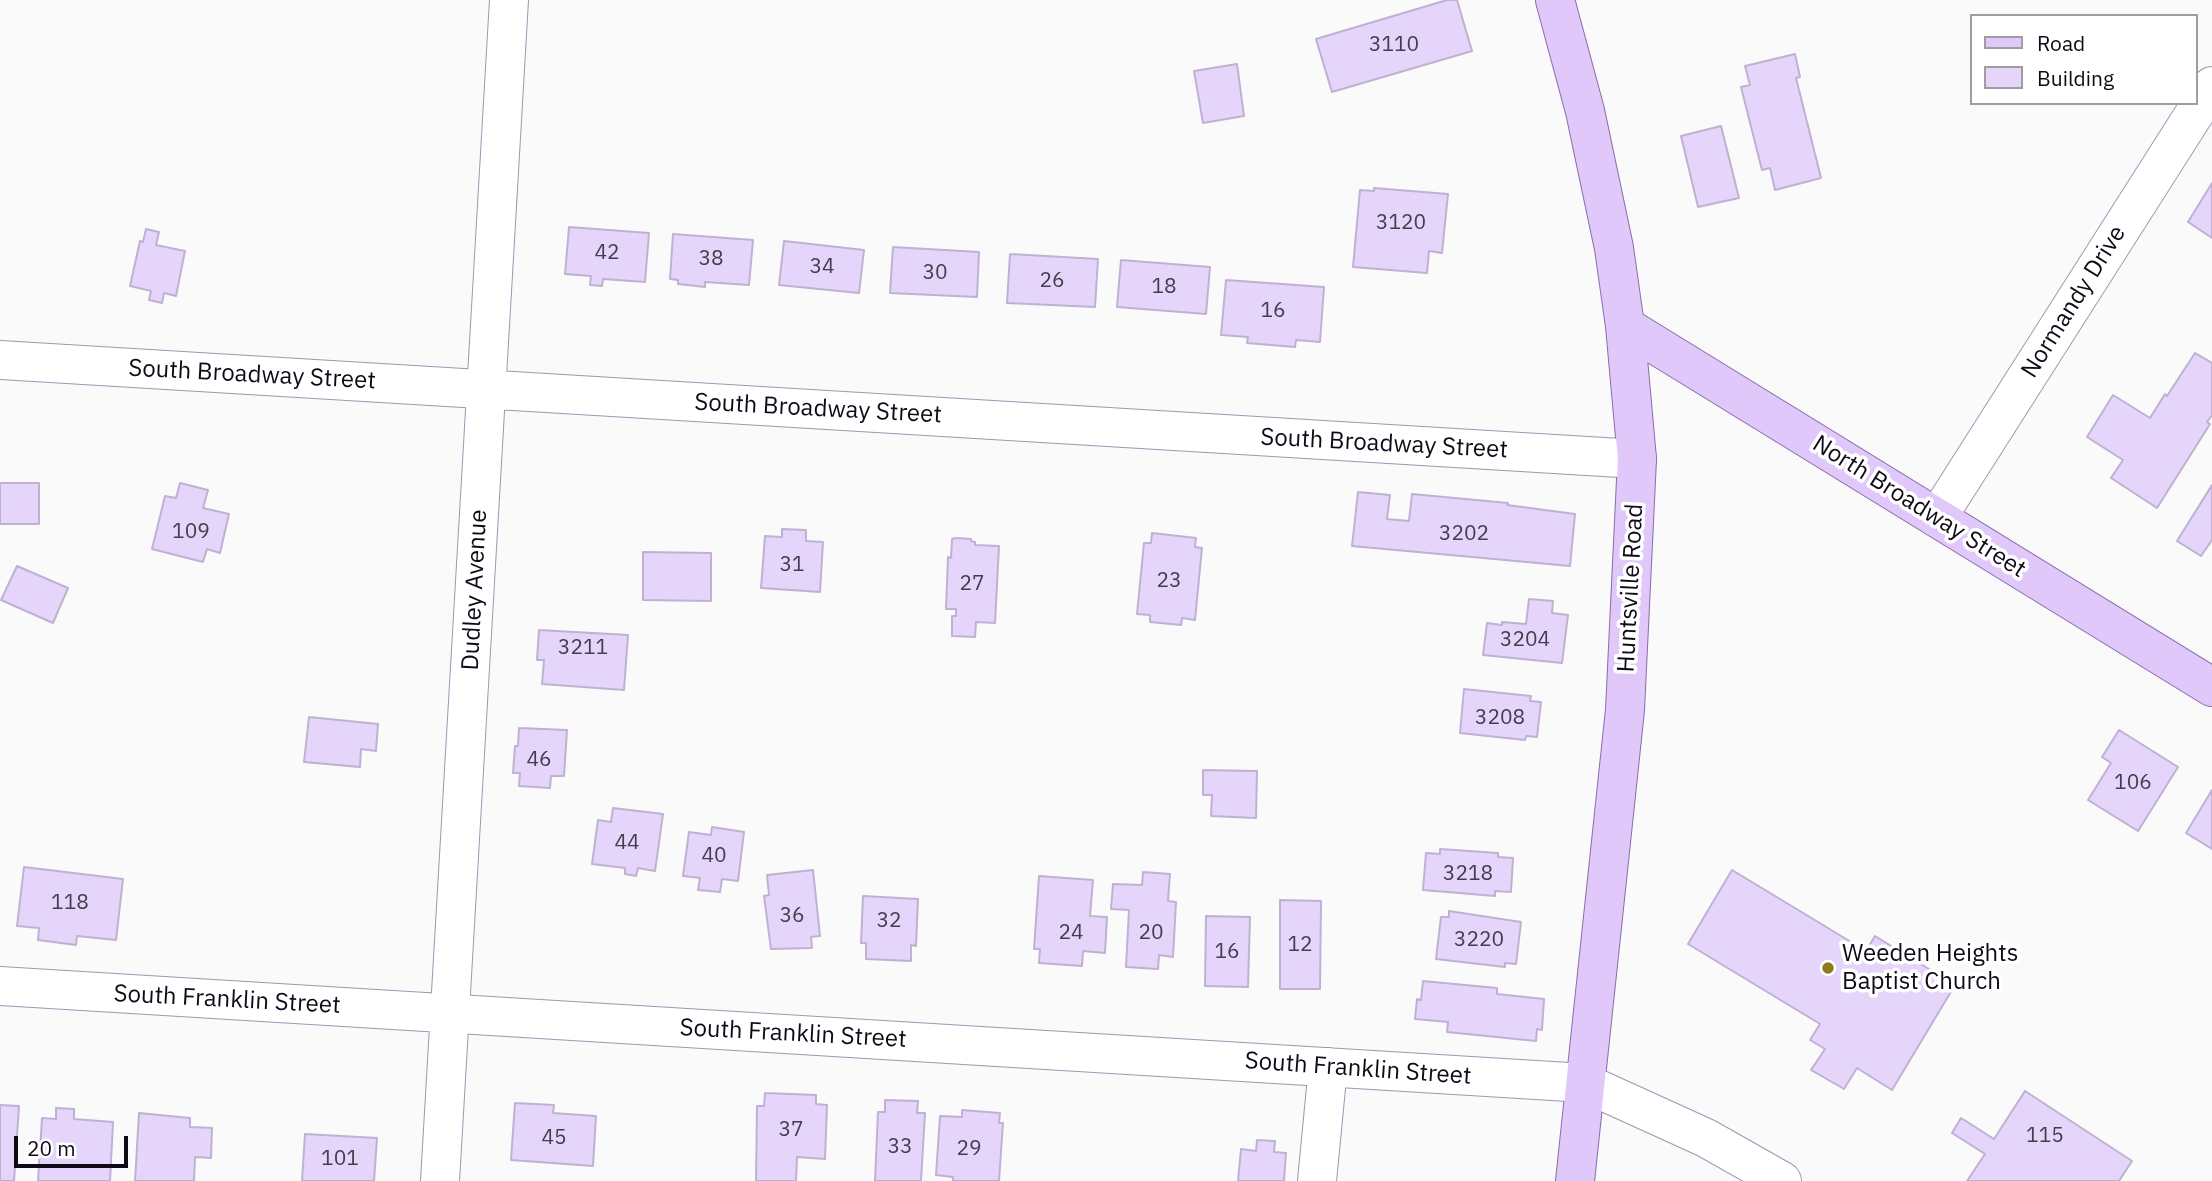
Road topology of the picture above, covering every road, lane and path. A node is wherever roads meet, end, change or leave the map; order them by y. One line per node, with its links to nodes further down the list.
1 (509, 0): 6 (street, Dudley Avenue)
2 (1555, 0): 4 (main road, Huntsville Road)
3 (2212, 86): 8 (street, Normandy Drive)
4 (1625, 326): 7 (main road, Huntsville Road); 8 (main road, North Broadway Street)
5 (0, 360): 6 (street, South Broadway Street)
6 (486, 389): 7 (street, South Broadway Street); 11 (street, Dudley Avenue)
7 (1637, 459): 13 (main road, Huntsville Road)
8 (1937, 518): 9 (main road, North Broadway Street)
9 (2212, 687)
10 (0, 986): 11 (street, South Franklin Street)
11 (450, 1013): 12 (street, South Franklin Street); 14 (street, Dudley Avenue)
12 (1328, 1067): 13 (street, South Franklin Street); 15 (street)
13 (1585, 1083): 16 (main road, Huntsville Road); 17 (street)
14 (440, 1181)
15 (1317, 1181)
16 (1575, 1181)
17 (1782, 1181)

